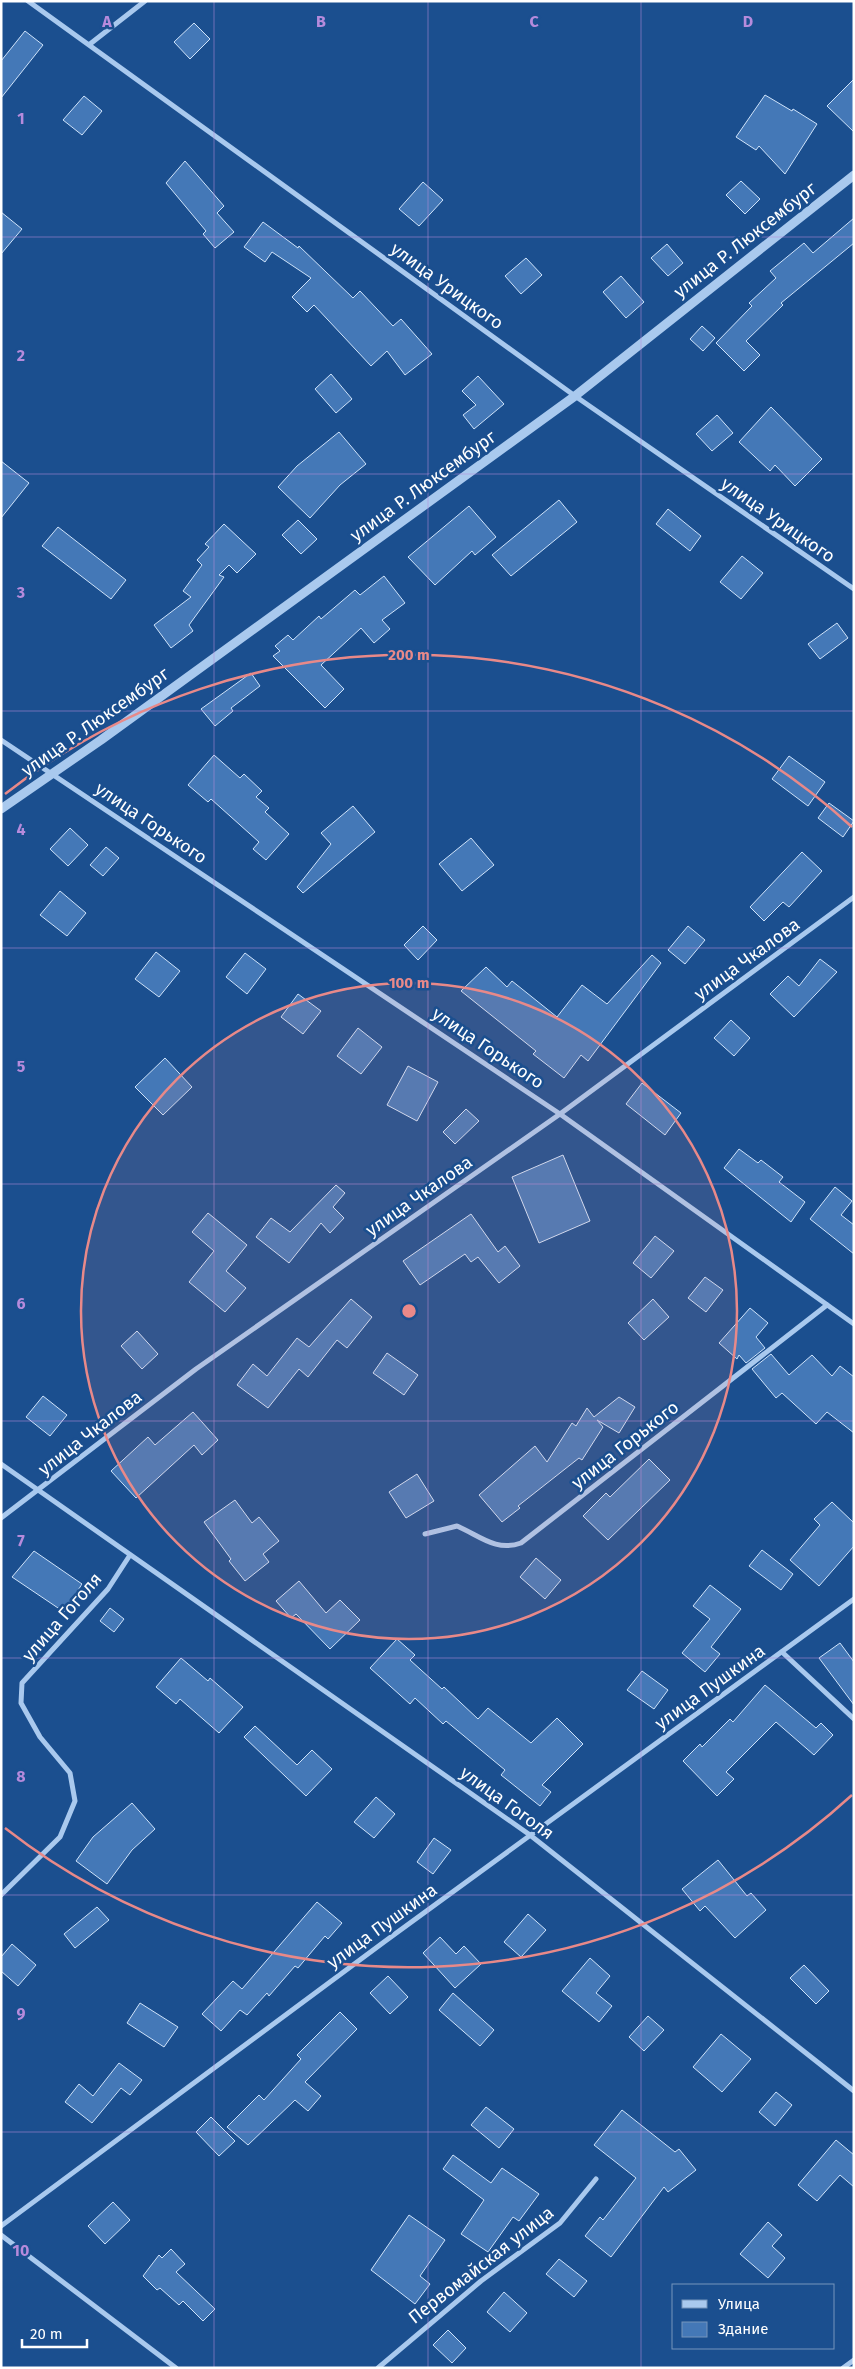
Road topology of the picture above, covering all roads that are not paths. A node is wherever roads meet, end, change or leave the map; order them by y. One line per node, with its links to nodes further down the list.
1 (28, 1): 3 (street, улица Урицкого)
2 (145, 1): 3 (street)
3 (90, 44): 5 (street, улица Урицкого)
4 (854, 175): 5 (street, улица Р. Люксембург)
5 (575, 396): 6 (street, улица Урицкого); 8 (street, улица Р. Люксембург)
6 (854, 590)
7 (1, 740): 8 (street, улица Горького)
8 (53, 773): 9 (street, улица Р. Люксембург); 11 (street, улица Горького)
9 (1, 809)
10 (854, 897): 11 (street, улица Чкалова)
11 (560, 1114): 12 (street, улица Горького); 15 (street, улица Чкалова)
12 (827, 1305): 13 (street, улица Горького); 17 (street, улица Горького)
13 (854, 1324)
14 (1, 1464): 15 (street, улица Гоголя)
15 (38, 1491): 16 (street, улица Чкалова); 18 (street, улица Гоголя)
16 (1, 1518)
17 (425, 1534)
18 (130, 1555): 22 (street, улица Гоголя); 23 (street, улица Гоголя)
19 (854, 1599): 20 (street, улица Пушкина)
20 (782, 1652): 21 (street, улица Пушкина); 22 (street, улица Пушкина)
21 (854, 1719)
22 (530, 1835): 24 (street, улица Гоголя); 26 (street, улица Пушкина)
23 (1, 1896)
24 (854, 2091)
25 (596, 2179): 30 (street, Первомайская улица)
26 (1, 2226)
27 (1, 2235): 29 (street)
28 (854, 2360): 31 (street)
29 (173, 2367)
30 (378, 2368)
31 (843, 2368)

